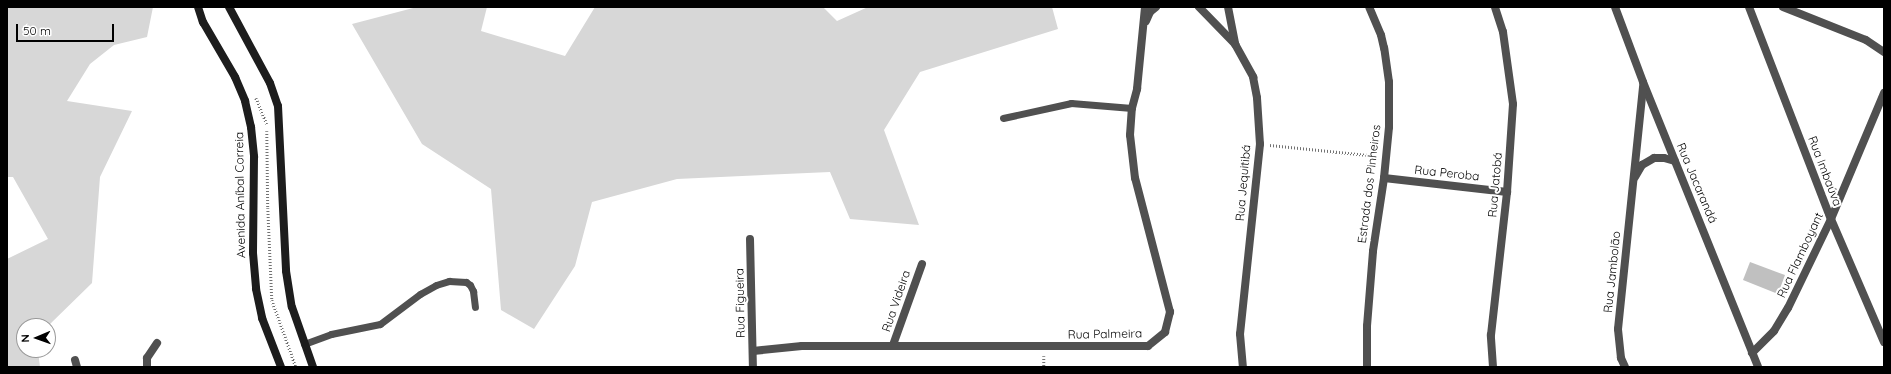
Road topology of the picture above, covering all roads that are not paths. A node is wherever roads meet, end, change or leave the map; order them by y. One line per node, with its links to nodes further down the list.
1 (198, 7): 34 (main road, Avenida Aníbal Correia)
2 (229, 7): 29 (main road)
3 (1145, 7): 12 (street, Rua Palmeira)
4 (1156, 7): 12 (street, Rua Palmeira)
5 (1200, 7): 13 (street)
6 (1228, 7): 13 (street, Rua Jequitibá)
7 (1369, 7): 20 (street, Estrada dos Pinheiros)
8 (1495, 7): 22 (street, Rua Jatobá)
9 (1616, 7): 15 (street, Rua Jacarandá)
10 (1749, 7): 23 (street, Rua Imbaúva)
11 (1783, 7): 14 (street)
12 (1144, 26): 17 (street, Rua Palmeira)
13 (1235, 44): 37 (street, Rua Jequitibá)
14 (1884, 52)
15 (1643, 82): 19 (street, Rua Jacarandá); 21 (street, Rua Jambolão)
16 (1884, 93): 23 (street, Rua Flamboyant)
17 (1132, 108): 18 (lane); 30 (street, Rua Palmeira)
18 (1002, 118)
19 (1675, 161): 21 (street, Rua Jambolão); 32 (street, Rua Jacarandá)
20 (1384, 178): 22 (street, Rua Peroba); 38 (street, Estrada dos Pinheiros)
21 (1634, 180): 40 (street, Rua Jambolão)
22 (1507, 192): 39 (street, Rua Jatobá)
23 (1831, 219): 27 (street, Rua Imbaúva); 32 (street, Rua Flamboyant)
24 (750, 239): 31 (street, Rua Figueira)
25 (922, 264): 30 (street, Rua Videira)
26 (475, 307): 29 (lane)
27 (1884, 342)
28 (157, 343): 33 (street)
29 (304, 344): 35 (main road)
30 (893, 345): 31 (street, Rua Palmeira)
31 (753, 351): 36 (street, Rua Figueira)
32 (1752, 353): 41 (street, Rua Jacarandá)
33 (147, 367)
34 (281, 367)
35 (313, 367)
36 (752, 367)
37 (1242, 367)
38 (1367, 367)
39 (1492, 367)
40 (1625, 367)
41 (1758, 367)

